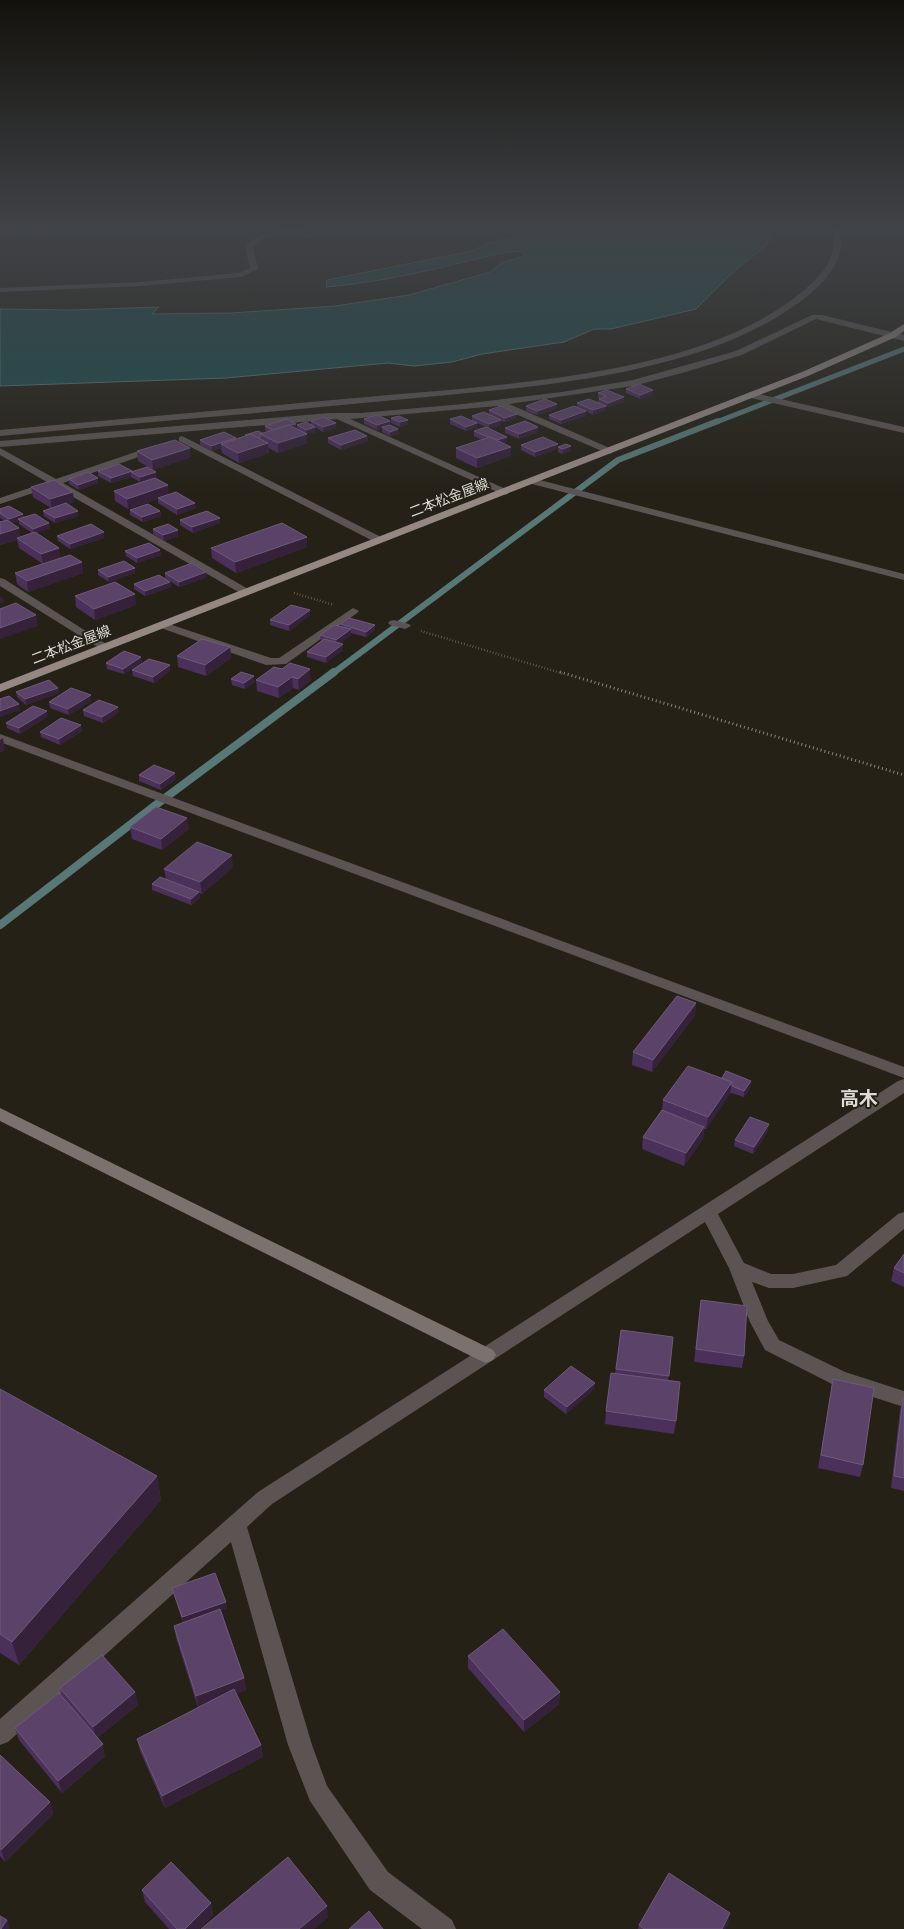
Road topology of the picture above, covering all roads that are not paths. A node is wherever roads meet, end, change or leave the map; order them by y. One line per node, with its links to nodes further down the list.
1 (772, 316): 10 (street)
2 (904, 327): 3 (main road, 二本松金屋線)
3 (892, 335): 4 (street); 5 (main road, 二本松金屋線); 6 (street)
4 (904, 338)
5 (750, 395): 9 (street); 14 (main road, 二本松金屋線)
6 (500, 403): 7 (street); 14 (street)
7 (337, 416): 8 (street); 17 (street)
8 (219, 427): 11 (street); 12 (street)
9 (904, 430)
10 (0, 433)
11 (173, 442): 16 (street); 19 (street)
12 (0, 444)
13 (0, 451): 16 (street)
14 (609, 451): 15 (main road, 二本松金屋線)
15 (532, 481): 17 (main road, 二本松金屋線); 20 (street)
16 (55, 482): 18 (street); 22 (street)
17 (504, 492): 19 (main road, 二本松金屋線)
18 (0, 501)
19 (379, 540): 22 (main road, 二本松金屋線)
20 (904, 577)
21 (0, 581): 25 (street)
22 (246, 592): 24 (main road, 二本松金屋線)
23 (353, 610): 24 (street)
24 (162, 625): 25 (main road, 二本松金屋線)
25 (105, 647): 26 (main road, 二本松金屋線)
26 (0, 688)
27 (0, 738): 28 (street)
28 (904, 1073)
29 (904, 1085): 31 (street)
30 (0, 1114): 34 (street)
31 (708, 1212): 33 (street); 34 (street)
32 (904, 1219): 33 (street)
33 (738, 1268): 35 (street)
34 (486, 1355): 36 (street)
35 (904, 1399)
36 (236, 1524): 37 (street); 38 (street)
37 (0, 1734)
38 (443, 1929)

